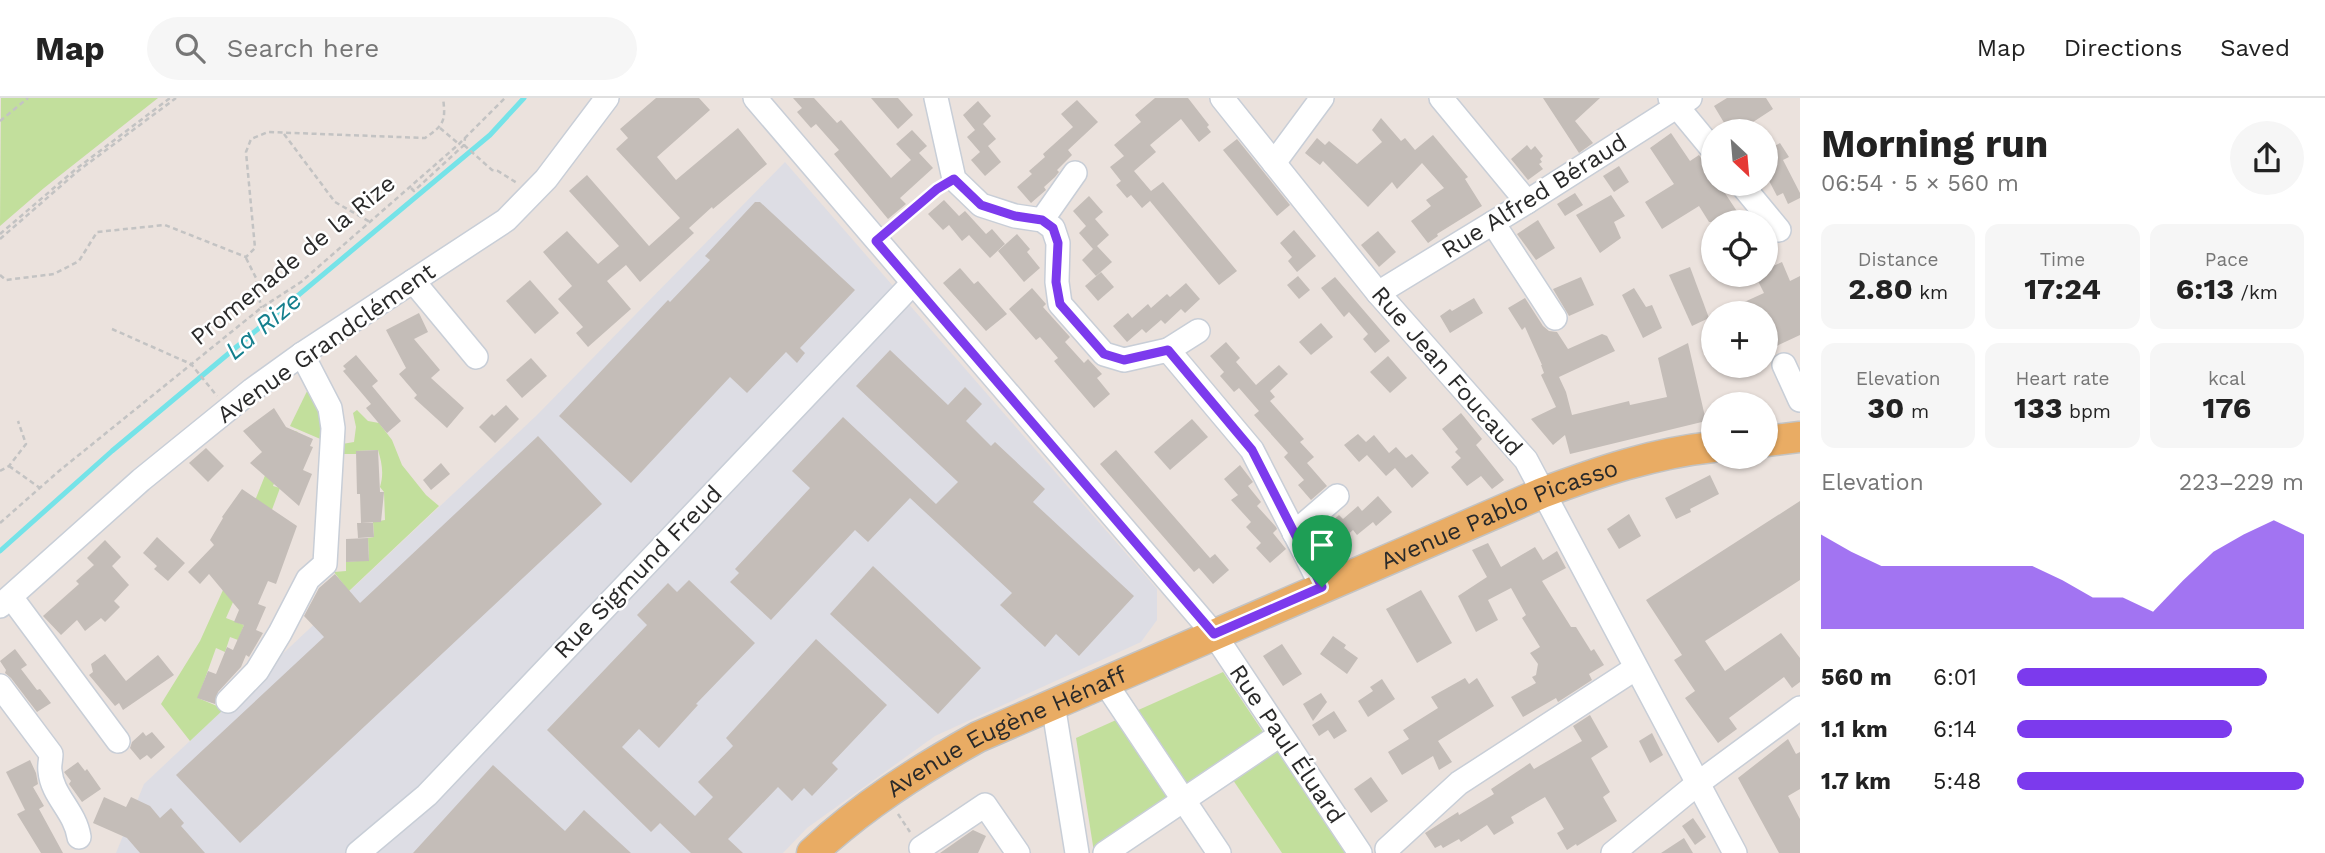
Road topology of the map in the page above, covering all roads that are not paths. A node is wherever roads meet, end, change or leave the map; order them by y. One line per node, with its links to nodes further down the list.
1 (607, 98): 16 (street, Avenue Grandclément)
2 (755, 98): 17 (street, Rue Paul Éluard)
3 (936, 98): 13 (street)
4 (1222, 98): 9 (street, Rue Jean Foucaud)
5 (1322, 98): 9 (street)
6 (1441, 98): 12 (street)
7 (1679, 101): 8 (street); 12 (street, Rue Alfred Béraud)
8 (1701, 133)
9 (1274, 163): 18 (street, Rue Jean Foucaud)
10 (1075, 173): 13 (street)
11 (1751, 196): 15 (street)
12 (1527, 202): 14 (street, Rue Alfred Béraud)
13 (1042, 220): 21 (street)
14 (1493, 223): 18 (street, Rue Alfred Béraud); 19 (street)
15 (1779, 230)
16 (413, 281): 22 (street, Avenue Grandclément); 23 (street)
17 (912, 284): 34 (street, Rue Paul Éluard); 48 (street, Rue Sigmund Freud)
18 (1378, 293): 29 (street, Rue Jean Foucaud)
19 (1555, 318)
20 (1198, 331): 21 (street)
21 (1168, 350): 31 (street)
22 (302, 354): 33 (street, Avenue Grandclément); 38 (street)
23 (476, 356)
24 (1784, 365): 25 (street)
25 (1800, 400)
26 (1800, 437): 27 (main road)
27 (1778, 440)
28 (1701, 448): 29 (main road, Avenue Pablo Picasso)
29 (1542, 492): 32 (main road, Avenue Pablo Picasso); 35 (street, Rue Jean Foucaud)
30 (1337, 496): 31 (street)
31 (1294, 533): 32 (street)
32 (1322, 587): 34 (main road, Avenue Pablo Picasso)
33 (6, 602): 42 (street)
34 (1214, 634): 36 (main road, Avenue Eugène Hénaff); 41 (street, Rue Paul Éluard)
35 (1636, 668): 43 (street, Rue Jean Foucaud); 47 (street)
36 (1104, 681): 39 (main road, Avenue Eugène Hénaff); 44 (street)
37 (0, 685): 45 (street)
38 (228, 701)
39 (1053, 704): 49 (main road, Avenue Eugène Hénaff); 51 (street)
40 (1800, 708): 43 (street)
41 (1280, 735): 44 (street); 54 (street, Rue Paul Éluard)
42 (118, 741)
43 (1698, 784): 55 (street); 56 (street, Rue Jean Foucaud)
44 (1183, 800): 52 (street); 53 (street)
45 (79, 837)
46 (921, 848): 50 (street)
47 (1387, 849)
48 (358, 853)
49 (812, 853)
50 (1018, 853)
51 (1077, 853)
52 (1105, 853)
53 (1219, 853)
54 (1360, 853)
55 (1613, 853)
56 (1735, 853)

